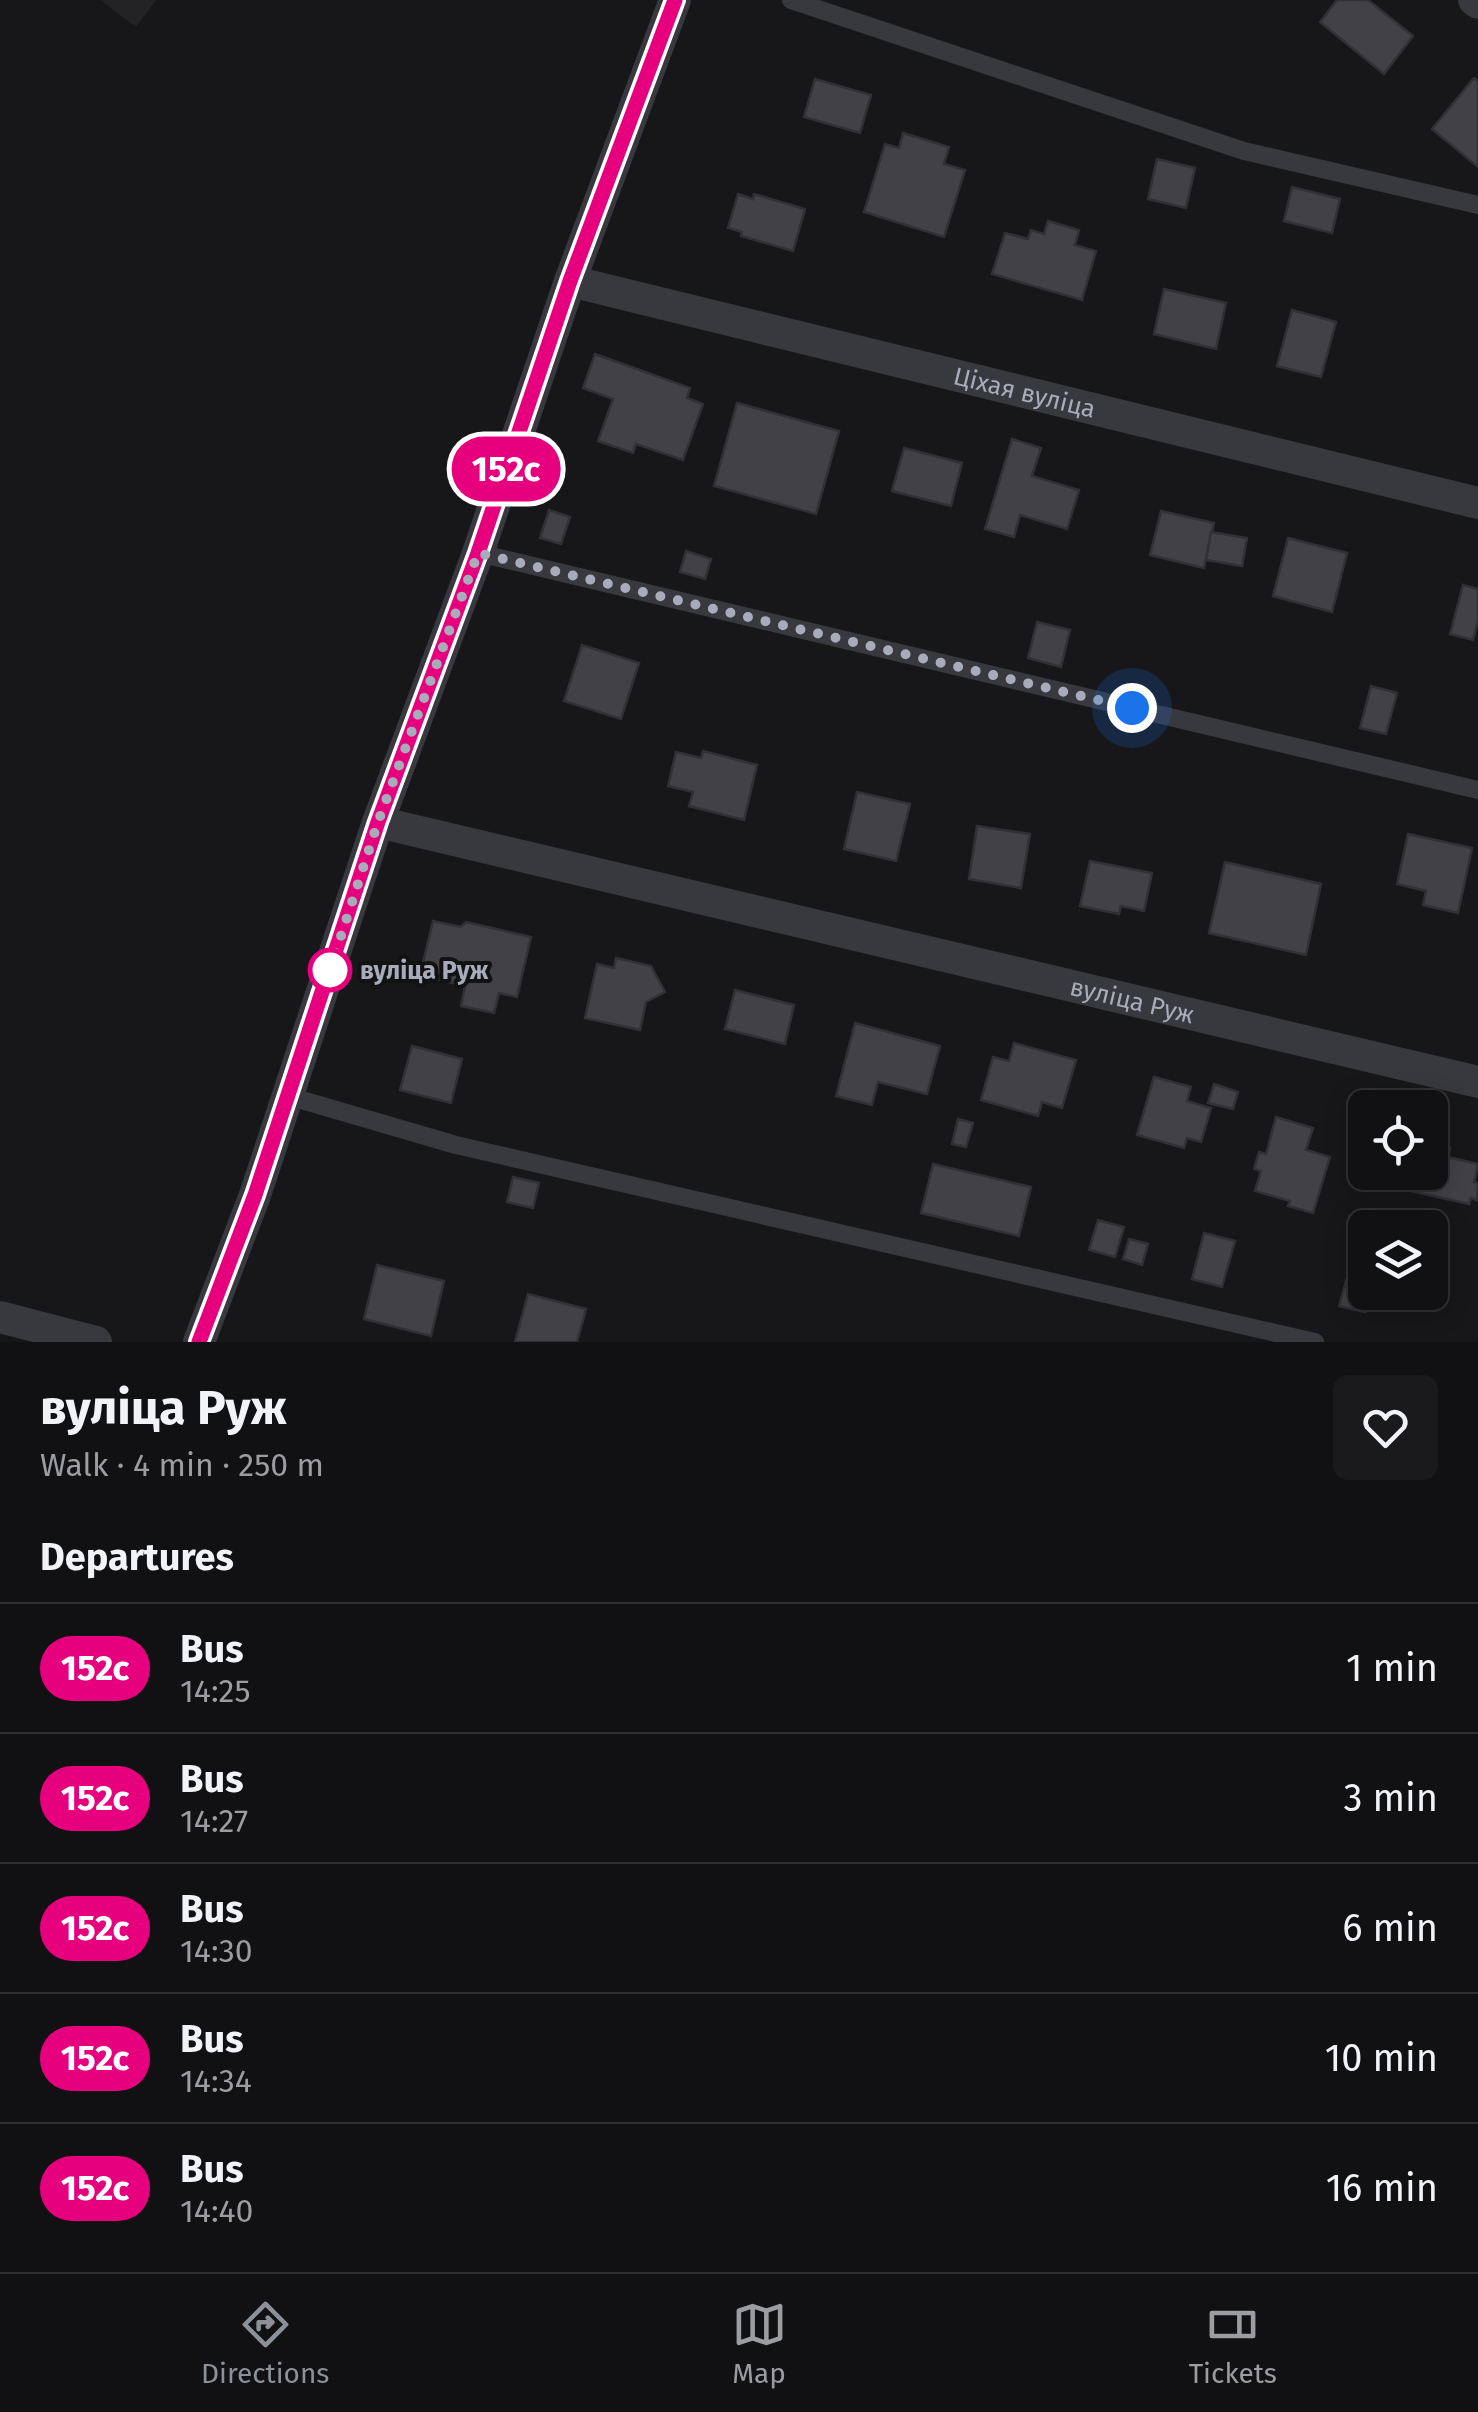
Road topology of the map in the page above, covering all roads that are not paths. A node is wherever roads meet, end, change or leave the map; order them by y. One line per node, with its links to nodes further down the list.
1 (674, 0): 4 (street)
2 (791, 0): 3 (lane)
3 (1478, 206)
4 (570, 281): 5 (street, Ціхая вуліца); 6 (street)
5 (1478, 503)
6 (478, 553): 7 (lane); 8 (street)
7 (1478, 790)
8 (378, 822): 9 (street, вуліца Руж); 10 (street)
9 (1478, 1082)
10 (288, 1096): 13 (street); 14 (lane)
11 (0, 1317): 12 (street)
12 (96, 1342)
13 (199, 1342)
14 (1315, 1342)

